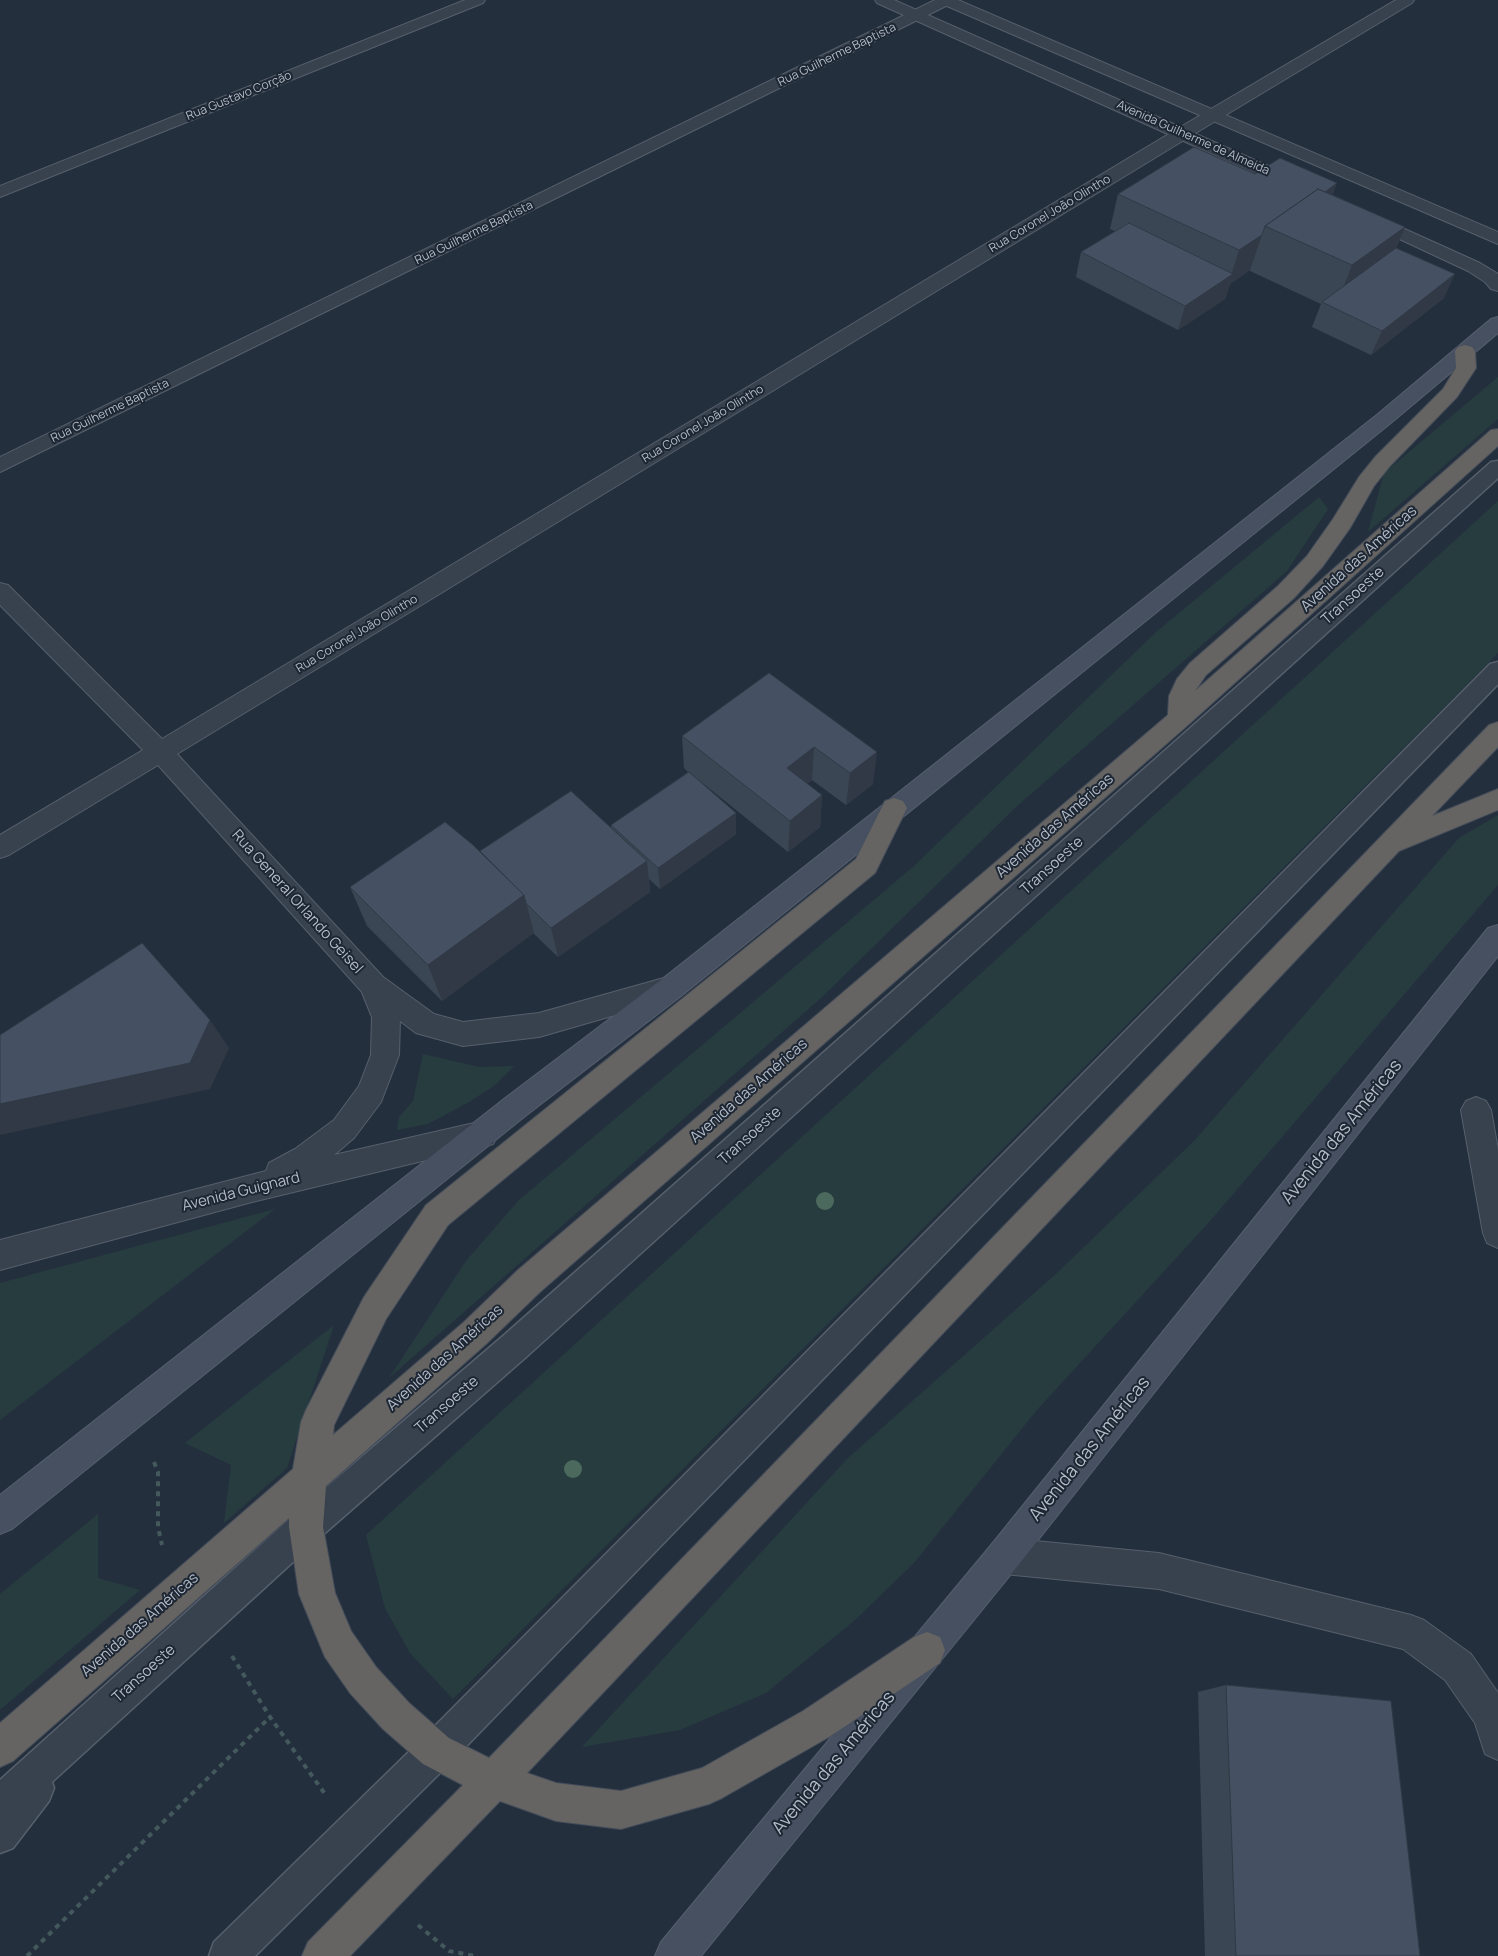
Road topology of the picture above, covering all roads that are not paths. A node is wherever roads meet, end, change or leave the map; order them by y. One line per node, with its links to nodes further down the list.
1 (478, 0): 9 (street, Rua Gustavo Corção)
2 (882, 0): 5 (street, Avenida Guilherme de Almeida)
3 (946, 0): 5 (street, Rua Guilherme Baptista); 6 (street, Avenida Guilherme de Almeida)
4 (1407, 0): 6 (street, Rua Coronel João Olintho)
5 (917, 16): 7 (street, Avenida Guilherme de Almeida); 16 (street, Rua Guilherme Baptista)
6 (1212, 116): 7 (street, Rua Coronel João Olintho); 11 (street, Avenida Guilherme de Almeida)
7 (1183, 133): 8 (street, Avenida Guilherme de Almeida); 22 (street, Rua Coronel João Olintho)
8 (1306, 190)
9 (0, 192)
10 (1351, 210): 12 (street)
11 (1498, 239)
12 (1498, 285)
13 (1498, 323): 14 (main road)
14 (1465, 351): 20 (highway); 24 (main road)
15 (1498, 435): 20 (highway, Avenida das Américas)
16 (0, 465)
17 (1498, 467): 37 (lane, Transoeste)
18 (0, 591): 22 (street, Rua General Orlando Geisel)
19 (1498, 670): 43 (lane)
20 (1180, 718): 35 (highway, Avenida das Américas)
21 (1498, 731): 25 (highway)
22 (161, 753): 26 (street, Rua Coronel João Olintho); 28 (street, Rua General Orlando Geisel)
23 (1498, 798): 25 (highway)
24 (894, 808): 29 (main road); 35 (highway)
25 (1389, 846): 44 (highway)
26 (0, 848)
27 (1498, 936): 38 (main road, Avenida das Américas)
28 (373, 985): 29 (street, Rua General Orlando Geisel); 32 (street)
29 (671, 988): 31 (main road)
30 (1476, 1110): 33 (street)
31 (483, 1134): 32 (street, Avenida Guignard); 36 (main road)
32 (252, 1188): 34 (street, Avenida Guignard)
33 (1498, 1233)
34 (0, 1255)
35 (309, 1478): 37 (highway); 42 (highway, Avenida das Américas)
36 (0, 1517)
37 (306, 1527): 40 (lane, Transoeste); 43 (highway)
38 (1004, 1556): 39 (main road, Avenida das Américas); 41 (street)
39 (927, 1650): 44 (highway); 49 (main road, Avenida das Américas)
40 (74, 1738): 45 (lane, Transoeste); 46 (lane)
41 (1498, 1741)
42 (0, 1748)
43 (436, 1751): 44 (highway); 47 (lane)
44 (494, 1780): 48 (highway)
45 (0, 1804)
46 (0, 1835)
47 (228, 1956)
48 (322, 1956)
49 (675, 1956)

